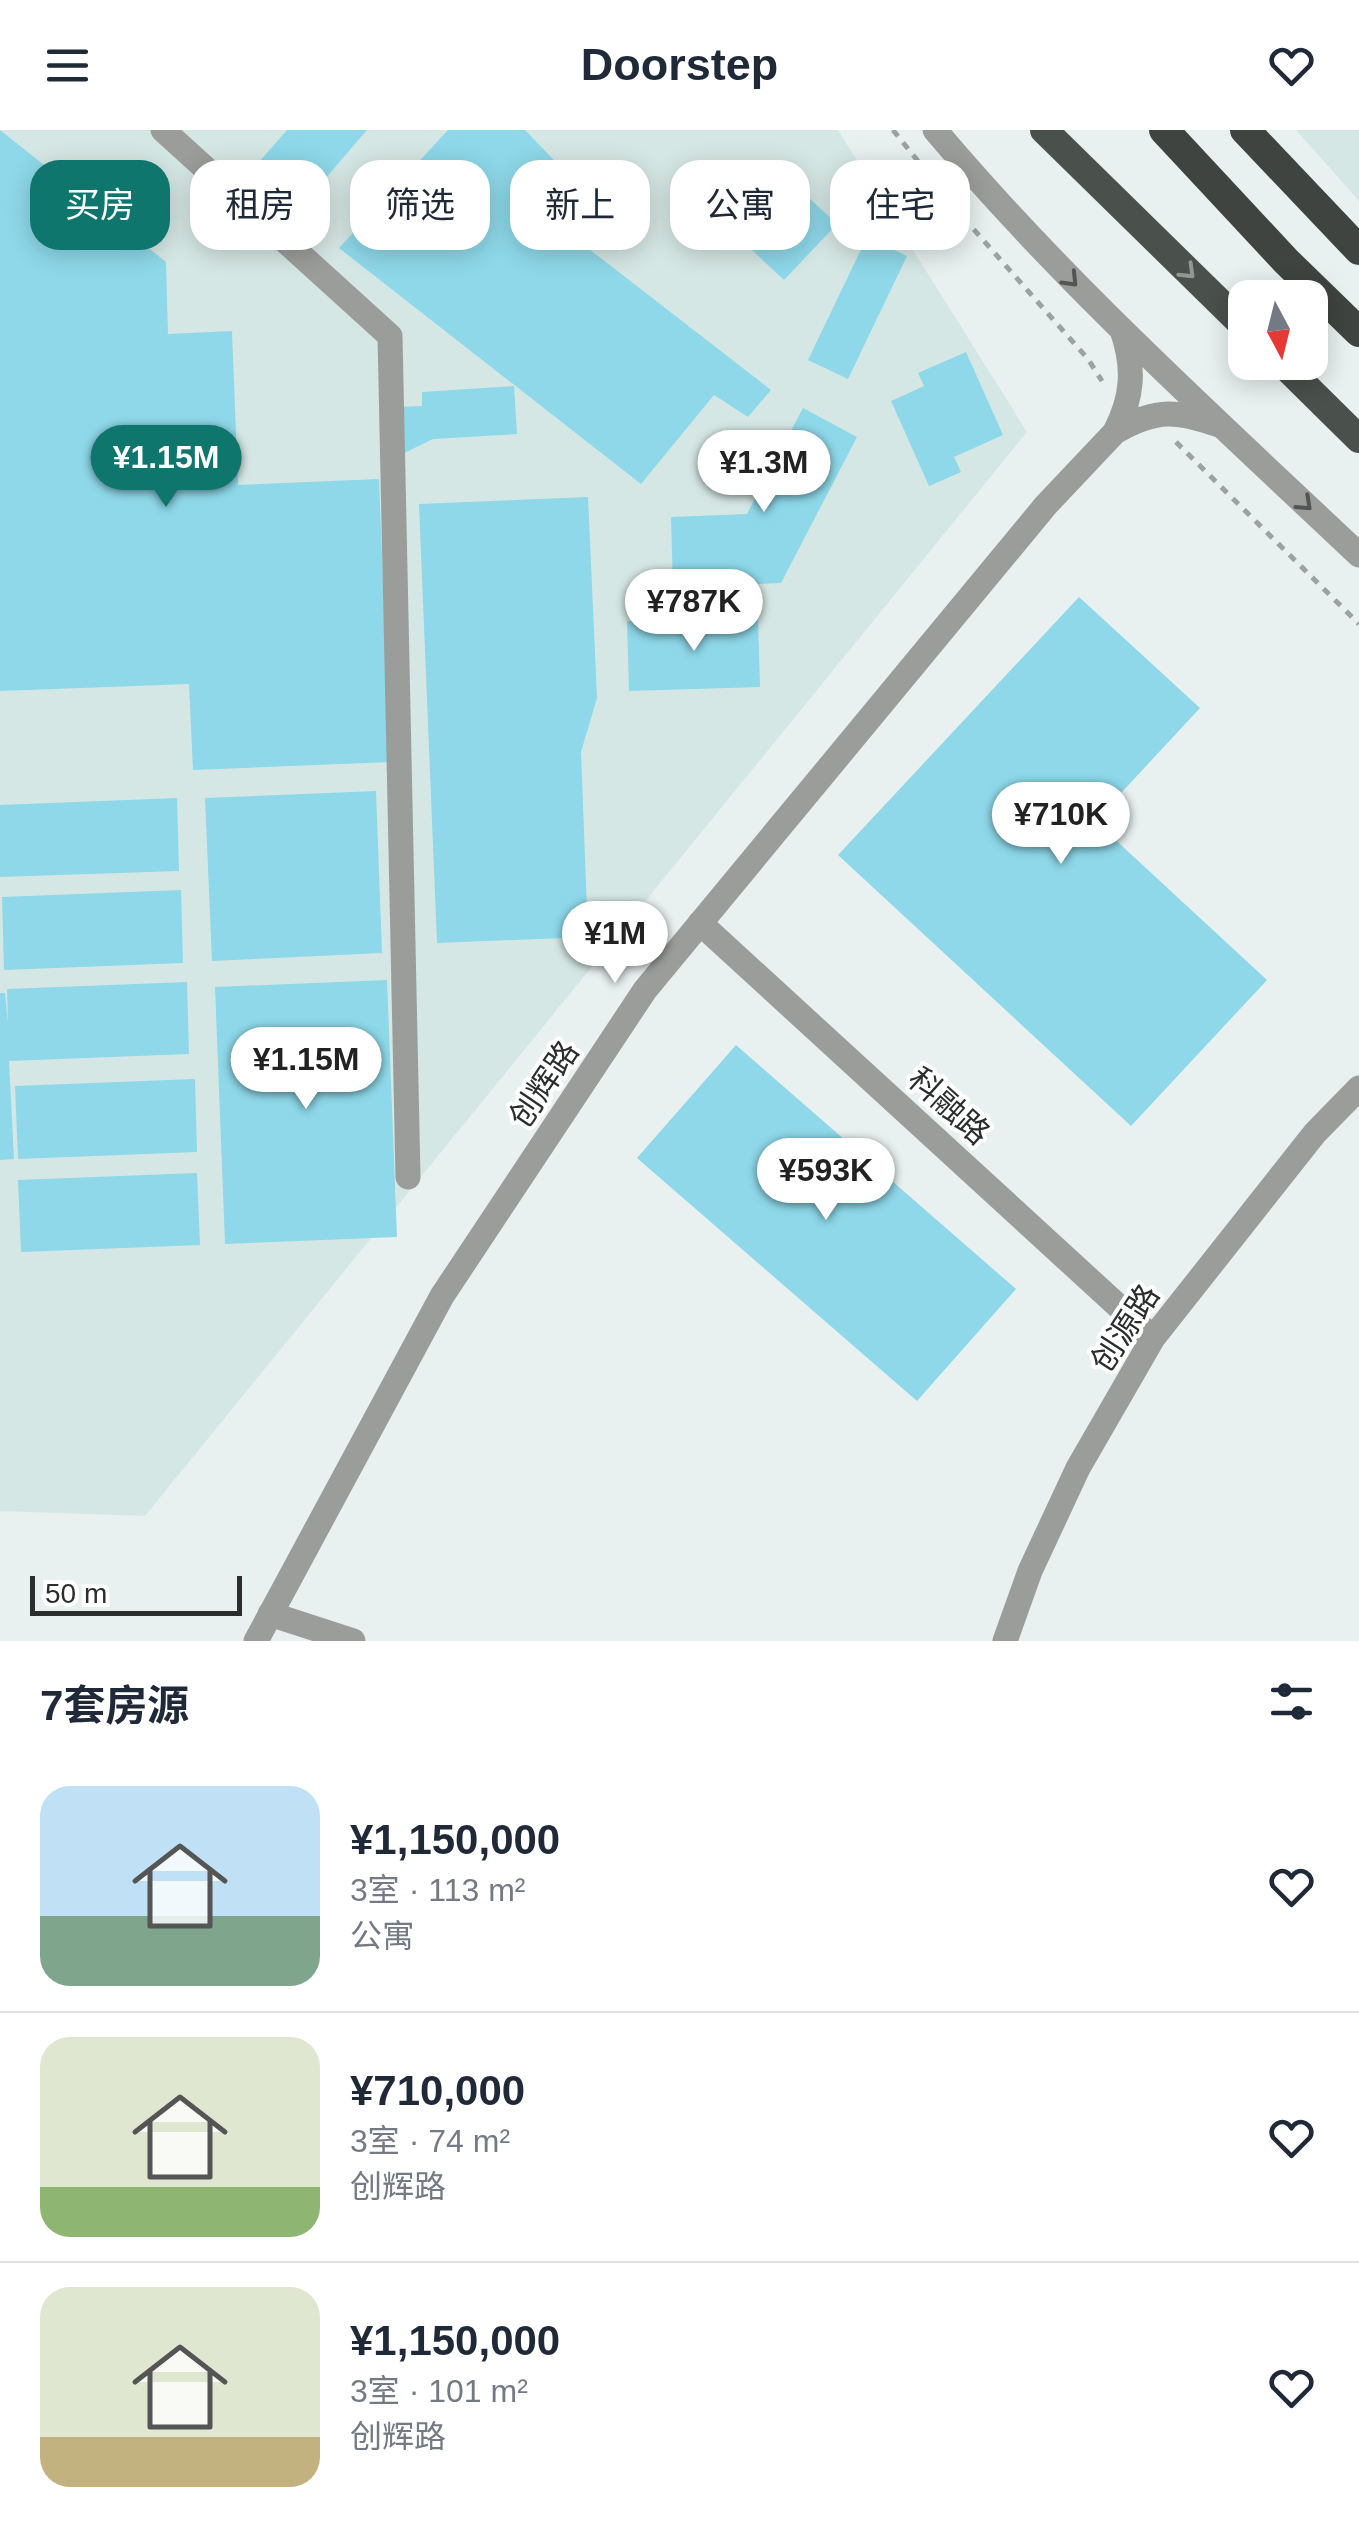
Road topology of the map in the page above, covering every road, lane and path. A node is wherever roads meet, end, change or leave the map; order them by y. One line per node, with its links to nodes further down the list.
1 (163, 130): 19 (street)
2 (934, 130): 9 (street, one-way to 9)
3 (1044, 130): 8 (highway, one-way to 8)
4 (1148, 130): 11 (highway)
5 (1164, 130): 10 (highway)
6 (1245, 130): 7 (highway)
7 (1359, 250)
8 (1228, 311)
9 (1122, 330): 13 (street); 14 (street)
10 (1359, 332)
11 (1359, 342)
12 (1299, 380): 15 (highway)
13 (1222, 426): 14 (street); 16 (street, one-way to 16)
14 (1115, 432): 17 (street, 创辉路)
15 (1359, 439)
16 (1359, 555)
17 (700, 923): 20 (street, 科融路); 21 (street, 创辉路)
18 (1359, 1088): 20 (street, 创源路)
19 (408, 1176)
20 (1153, 1338): 24 (street, 创源路)
21 (270, 1614): 22 (street, 创辉路); 23 (street)
22 (256, 1641)
23 (354, 1641)
24 (1004, 1641)

